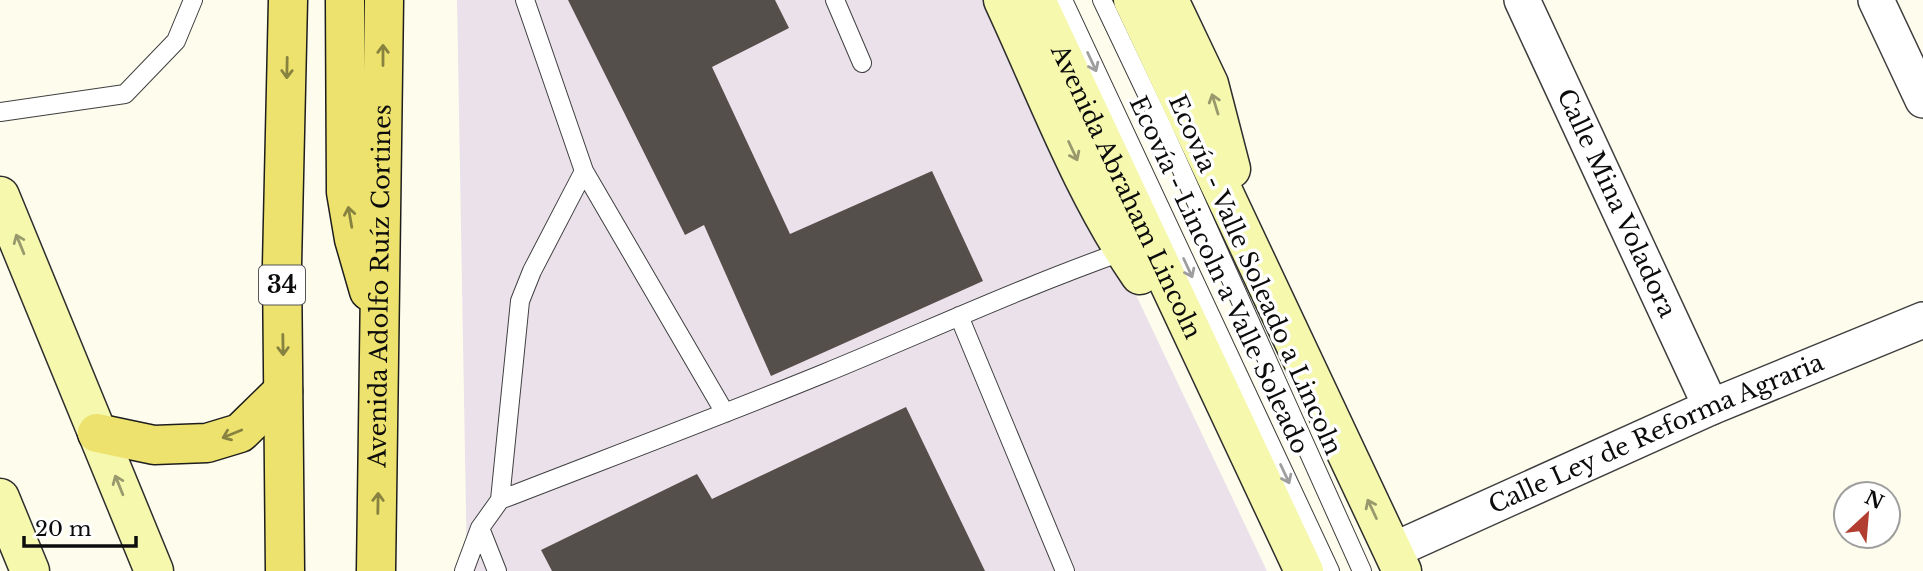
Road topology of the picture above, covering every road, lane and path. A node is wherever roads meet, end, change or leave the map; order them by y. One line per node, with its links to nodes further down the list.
1 (192, 0): 17 (lane)
2 (288, 0): 26 (main road, 34, one-way to 26)
3 (345, 0): 24 (main road, one-way to 3)
4 (384, 0): 24 (main road, Avenida Adolfo Ruíz Cortines, one-way to 4)
5 (525, 0): 18 (lane)
6 (835, 0): 15 (lane)
7 (1003, 0): 21 (main road, Avenida Abraham Lincoln, one-way to 21)
8 (1037, 0): 25 (main road, Avenida Abraham Lincoln)
9 (1063, 0): 42 (lane, Ecovía - Lincoln a Valle Soleado, one-way to 42)
10 (1102, 0): 33 (lane, Ecovía - Valle Soleado a Lincoln)
11 (1133, 0): 20 (main road)
12 (1169, 0): 20 (main road, one-way to 12)
13 (1522, 0): 27 (street, Calle Mina Voladora)
14 (1876, 0): 16 (street)
15 (862, 63)
16 (1923, 100)
17 (0, 112)
18 (584, 171): 28 (lane); 31 (lane)
19 (0, 196): 29 (main road, one-way to 19)
20 (1249, 242): 33 (main road, one-way to 20)
21 (1124, 251): 22 (lane); 25 (main road, Avenida Abraham Lincoln)
22 (959, 316): 28 (lane); 40 (lane)
23 (1923, 320): 27 (street, Calle Ley de Reforma Agraria)
24 (381, 330): 37 (main road, Avenida Adolfo Ruíz Cortines, one-way to 24)
25 (1215, 383): 41 (main road, Avenida Abraham Lincoln)
26 (283, 391): 29 (main road, one-way to 29); 36 (main road, 34)
27 (1711, 407): 33 (street, Calle Ley de Reforma Agraria)
28 (725, 413): 31 (lane)
29 (97, 433): 35 (main road, one-way to 29)
30 (0, 498): 34 (main road)
31 (500, 500): 32 (lane)
32 (480, 528): 38 (lane); 39 (lane)
33 (1385, 564)
34 (30, 571)
35 (154, 571)
36 (285, 571)
37 (376, 571)
38 (464, 571)
39 (497, 571)
40 (1065, 571)
41 (1304, 571)
42 (1330, 571)

